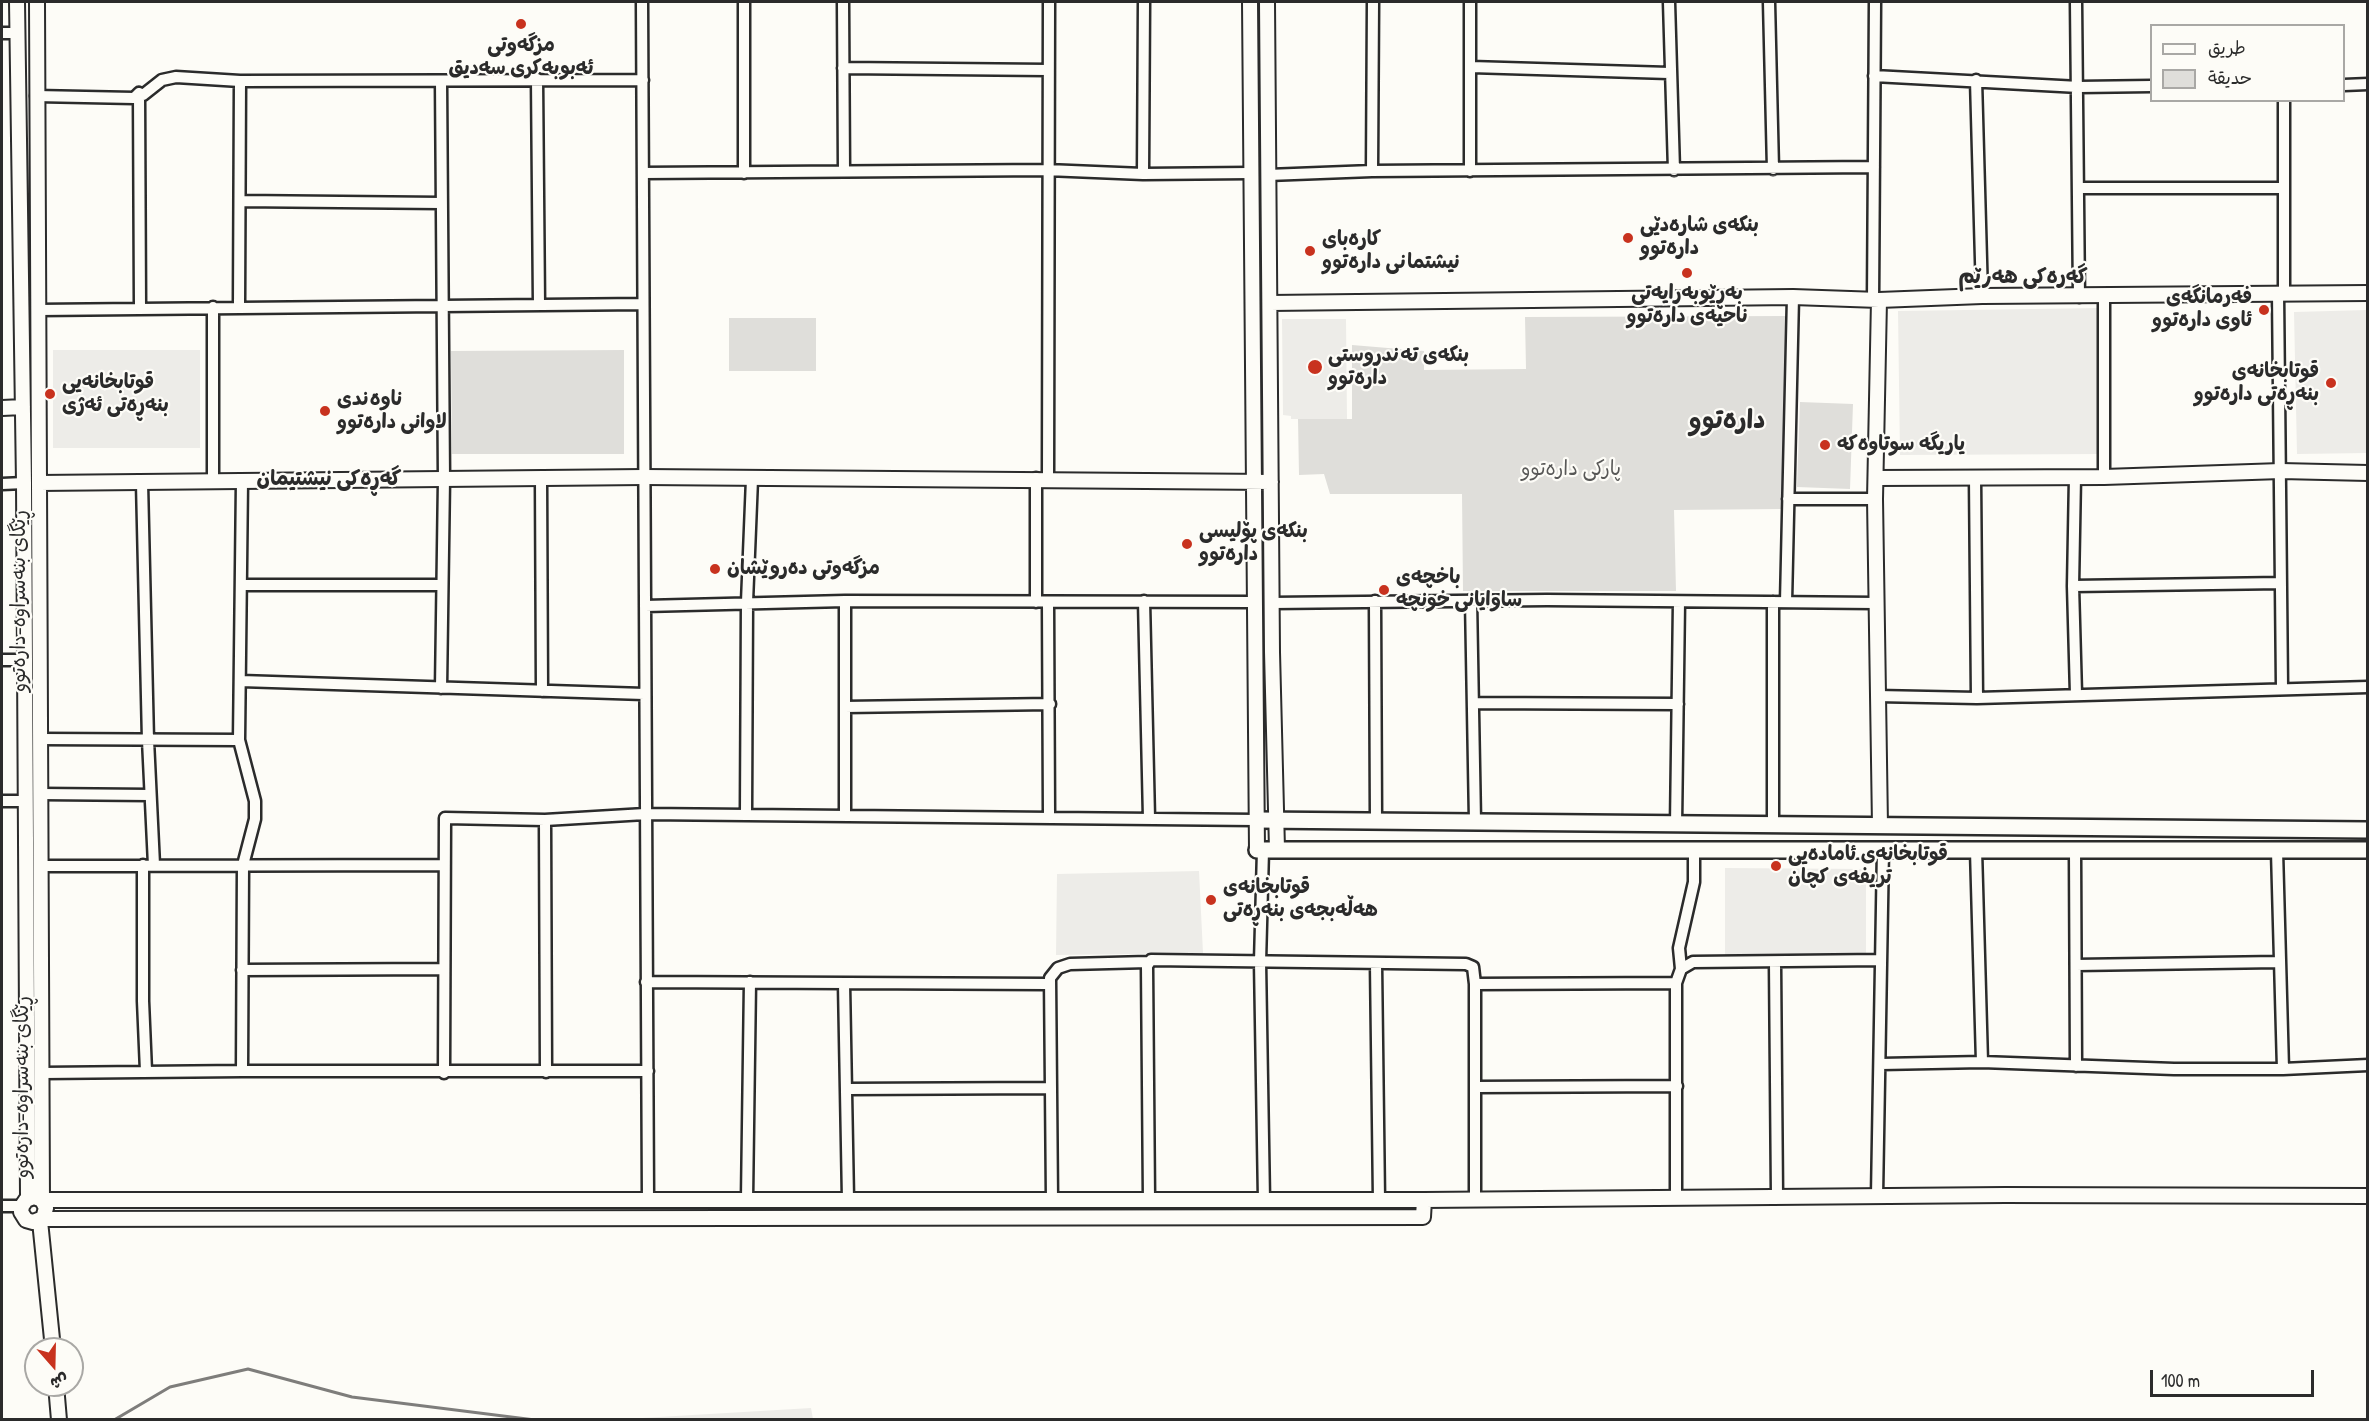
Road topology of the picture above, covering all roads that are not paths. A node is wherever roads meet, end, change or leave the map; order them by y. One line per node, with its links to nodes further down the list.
1 (17, 2): 17 (street, ڕێگای بنەسراوە-دارەتوو)
2 (38, 2): 33 (street, ڕێگای بنەسراوە-دارەتوو)
3 (642, 2): 24 (street)
4 (744, 2): 43 (street)
5 (843, 2): 19 (street)
6 (1049, 2): 20 (street)
7 (1144, 2): 45 (street)
8 (1250, 2): 44 (street)
9 (1267, 2): 46 (street)
10 (1373, 2): 40 (street)
11 (1470, 2): 18 (street)
12 (1669, 2): 21 (street)
13 (1769, 2): 36 (street)
14 (1875, 2): 22 (street)
15 (2076, 2): 31 (street)
16 (2, 33): 17 (street)
17 (17, 33): 55 (street, ڕێگای بنەسراوە-دارەتوو)
18 (1471, 67): 21 (street); 41 (street)
19 (843, 68): 20 (street); 39 (street)
20 (1048, 70): 37 (street)
21 (1670, 73): 38 (street)
22 (1874, 76): 25 (street); 35 (street)
23 (537, 79): 24 (street); 27 (street); 64 (street)
24 (643, 80): 42 (street)
25 (1976, 80): 31 (street); 54 (street)
26 (240, 81): 27 (street); 32 (street); 49 (street)
27 (441, 81): 50 (street)
28 (2367, 84): 29 (street)
29 (2345, 85)
30 (2150, 86): 31 (street)
31 (2079, 87): 47 (street)
32 (139, 93): 33 (street); 67 (street)
33 (36, 96): 59 (street, ڕێگای بنەسراوە-دارەتوو)
34 (2284, 102): 48 (street)
35 (1874, 168): 36 (street); 58 (street)
36 (1773, 169): 38 (street)
37 (1047, 170): 39 (street); 45 (street); 76 (street)
38 (1674, 170): 41 (street)
39 (844, 171): 43 (street)
40 (1372, 171): 41 (street); 46 (street)
41 (1470, 171)
42 (643, 173): 43 (street); 63 (street)
43 (744, 173)
44 (1250, 173): 45 (street); 60 (street)
45 (1143, 174)
46 (1268, 175): 61 (street)
47 (2078, 188): 48 (street); 57 (street)
48 (2284, 188): 52 (street)
49 (240, 201): 50 (street); 65 (street)
50 (441, 203): 62 (street)
51 (2367, 292): 52 (street)
52 (2281, 293): 53 (street); 70 (street)
53 (2104, 295): 57 (street); 74 (street)
54 (1982, 296): 57 (street); 58 (street)
55 (21, 297): 59 (street); 68 (street, ڕێگای بنەسراوە-دارەتوو)
56 (1792, 297): 58 (street); 61 (street); 89 (street)
57 (2079, 297)
58 (1876, 300): 77 (street)
59 (38, 303): 67 (street); 86 (street, ڕێگای بنەسراوە-دارەتوو)
60 (1251, 303): 61 (street); 83 (street)
61 (1270, 303): 84 (street)
62 (442, 304): 64 (street); 65 (street); 79 (street)
63 (643, 304): 64 (street); 72 (street)
64 (539, 305)
65 (239, 306): 66 (street)
66 (213, 307): 67 (street); 82 (street)
67 (140, 308)
68 (22, 407): 69 (street); 85 (street, ڕێگای بنەسراوە-دارەتوو)
69 (2, 408)
70 (2281, 471): 71 (street); 74 (street); 93 (street)
71 (2367, 473)
72 (644, 477): 75 (street); 80 (street); 110 (street)
73 (2075, 477): 74 (street); 78 (street); 96 (street)
74 (2103, 477)
75 (541, 478): 79 (street); 117 (street)
76 (1042, 478): 80 (street); 83 (street); 102 (street)
77 (1876, 478): 78 (street); 90 (street)
78 (1975, 478): 121 (street)
79 (444, 479): 81 (street); 95 (street)
80 (752, 479): 101 (street)
81 (242, 481): 82 (street); 94 (street)
82 (213, 482): 87 (street)
83 (1254, 482): 84 (street); 91 (street)
84 (1272, 482): 92 (street)
85 (24, 483): 88 (street); 112 (street, ڕێگای بنەسراوە-دارەتوو)
86 (39, 483): 87 (street); 126 (street, ڕێگای بنەسراوە-دارەتوو)
87 (142, 483): 127 (street)
88 (2, 484)
89 (1788, 499): 90 (street); 107 (street)
90 (1875, 500): 109 (street)
91 (1255, 554): 92 (street); 104 (street)
92 (1271, 554): 108 (street)
93 (2282, 583): 96 (street); 114 (street)
94 (241, 585): 95 (street); 113 (street)
95 (441, 585): 116 (street)
96 (2073, 586): 119 (street)
97 (1471, 600): 100 (street); 105 (street); 123 (street)
98 (845, 601): 101 (street); 102 (street); 125 (street)
99 (1144, 601): 103 (street); 104 (street); 139 (street)
100 (1376, 601): 108 (street); 144 (street)
101 (747, 602): 110 (street); 136 (street)
102 (1036, 602): 103 (street)
103 (1048, 602): 122 (street)
104 (1254, 602): 141 (street)
105 (1679, 602): 106 (street); 124 (street)
106 (1773, 602): 107 (street); 146 (street)
107 (1786, 602): 109 (street)
108 (1272, 603): 142 (street)
109 (1876, 603): 120 (street)
110 (645, 606): 118 (street)
111 (2, 660): 112 (street)
112 (25, 660): 130 (street, ڕێگای بنەسراوە-دارەتوو)
113 (241, 681): 116 (street); 128 (street)
114 (2282, 687): 115 (street); 119 (street)
115 (2367, 687)
116 (441, 688): 117 (street)
117 (542, 691): 118 (street)
118 (644, 694): 135 (street)
119 (2076, 694): 121 (street)
120 (1877, 696): 121 (street); 147 (street)
121 (1977, 698)
122 (1050, 704): 125 (street); 138 (street)
123 (1473, 704): 124 (street); 143 (street)
124 (1678, 704): 145 (street)
125 (845, 707): 137 (street)
126 (40, 739): 127 (street); 129 (street, ڕێگای بنەسراوە-دارەتوو)
127 (148, 740): 128 (street); 132 (street)
128 (239, 740): 158 (street)
129 (41, 776): 130 (street); 131 (street, ڕێگای بنەسراوە-دارەتوو)
130 (25, 777): 134 (street, ڕێگای بنەسراوە-دارەتوو)
131 (41, 794): 132 (street); 160 (street, ڕێگای بنەسراوە-دارەتوو)
132 (150, 795): 157 (street)
133 (2, 801): 134 (street)
134 (25, 801): 206 (street, ڕێگای بنەسراوە-دارەتوو)
135 (645, 813): 136 (street); 140 (street); 171 (street)
136 (746, 814): 137 (street)
137 (845, 814): 138 (street)
138 (1049, 816): 139 (street)
139 (1149, 818): 141 (street)
140 (545, 820): 159 (street); 185 (street)
141 (1256, 820): 142 (main road); 149 (street)
142 (1276, 820): 144 (main road); 149 (street)
143 (1475, 821): 144 (main road); 145 (main road)
144 (1376, 822)
145 (1676, 825): 146 (main road); 151 (main road)
146 (1773, 825): 147 (main road)
147 (1880, 826): 148 (main road)
148 (2367, 830)
149 (1266, 849): 151 (main road); 163 (street)
150 (1883, 849): 152 (main road); 153 (main road); 161 (street)
151 (1675, 850): 152 (main road)
152 (1694, 850): 169 (street)
153 (1976, 850): 155 (main road); 177 (street)
154 (2367, 850): 156 (main road)
155 (2075, 851): 156 (main road); 167 (street)
156 (2277, 851): 164 (street)
157 (149, 865): 158 (street); 160 (street); 182 (street)
158 (243, 865): 159 (street); 170 (street)
159 (444, 865): 168 (street)
160 (42, 866): 186 (street, ڕێگای بنەسراوە-دارەتوو)
161 (1881, 960): 165 (street); 178 (street)
162 (1148, 962): 163 (street); 175 (street); 201 (street)
163 (1260, 962): 166 (street); 202 (street)
164 (2278, 962): 167 (street); 181 (street)
165 (1775, 963): 169 (street); 194 (street)
166 (1376, 964): 176 (street); 203 (street)
167 (2076, 964): 180 (street)
168 (444, 969): 170 (street); 187 (street)
169 (1681, 969): 173 (street)
170 (242, 970): 183 (street)
171 (646, 982): 172 (street); 184 (street)
172 (750, 982): 174 (street); 197 (street)
173 (1676, 983): 176 (street); 188 (street)
174 (844, 984): 175 (street); 191 (street)
175 (1048, 984): 190 (street)
176 (1475, 984): 189 (street)
177 (1982, 1062): 178 (street); 180 (street)
178 (1881, 1064): 192 (street)
179 (2367, 1065): 181 (street)
180 (2076, 1066): 181 (street)
181 (2283, 1069)
182 (146, 1071): 183 (street); 186 (street)
183 (242, 1071): 187 (street)
184 (648, 1071): 185 (street); 196 (street)
185 (546, 1072): 187 (street)
186 (42, 1073): 206 (street, ڕێگای بنەسراوە-دارەتوو)
187 (444, 1073)
188 (1677, 1086): 189 (street); 195 (street)
189 (1476, 1087): 205 (street)
190 (1050, 1088): 191 (street); 200 (street)
191 (847, 1089): 198 (street)
192 (1876, 1196): 193 (street); 194 (street)
193 (2367, 1196)
194 (1777, 1197): 195 (street)
195 (1676, 1198): 205 (street)
196 (648, 1199): 197 (street); 206 (street)
197 (747, 1199): 199 (street)
198 (849, 1199): 199 (street); 200 (street)
199 (791, 1200): 209 (street)
200 (1052, 1200): 201 (street)
201 (1149, 1200): 202 (street)
202 (1264, 1200): 203 (street)
203 (1379, 1200): 204 (street)
204 (1424, 1200): 205 (street); 209 (street)
205 (1475, 1200)
206 (31, 1202): 207 (street); 208 (street); 208 (street)
207 (2, 1206)
208 (41, 1220): 209 (street); 210 (street)
209 (790, 1220)
210 (52, 1337)
211 (57, 1397): 212 (street)
212 (59, 1419)

